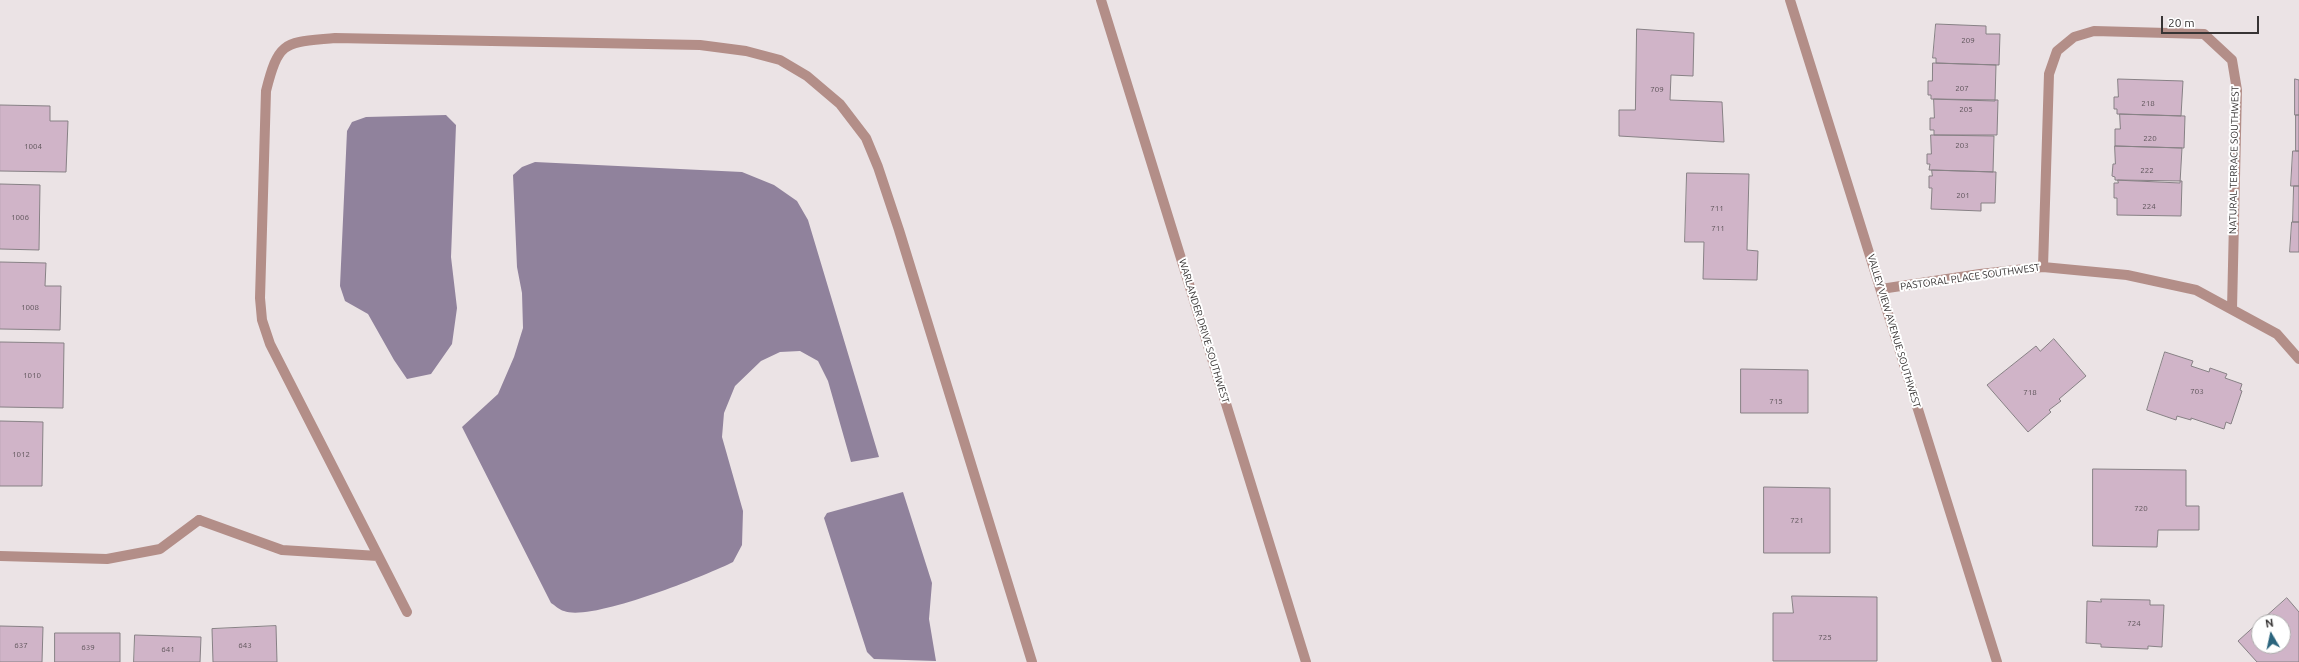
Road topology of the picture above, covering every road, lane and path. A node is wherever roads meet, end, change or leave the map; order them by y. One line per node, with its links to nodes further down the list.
1 (1101, 0): 11 (street, WARLANDER DRIVE SOUTHWEST)
2 (1790, 0): 4 (street, VALLEY VIEW AVENUE SOUTHWEST)
3 (2043, 267): 4 (street, PASTORAL PLACE SOUTHWEST); 5 (street, PASTORAL PLACE SOUTHWEST); 5 (street, NATURAL TERRACE SOUTHWEST)
4 (1882, 289): 12 (street, VALLEY VIEW AVENUE SOUTHWEST)
5 (2232, 309): 6 (street, PASTORAL PLACE SOUTHWEST)
6 (2299, 359)
7 (0, 556): 8 (street)
8 (378, 556): 9 (street); 10 (street)
9 (407, 612)
10 (1032, 662)
11 (1306, 662)
12 (1997, 662)

